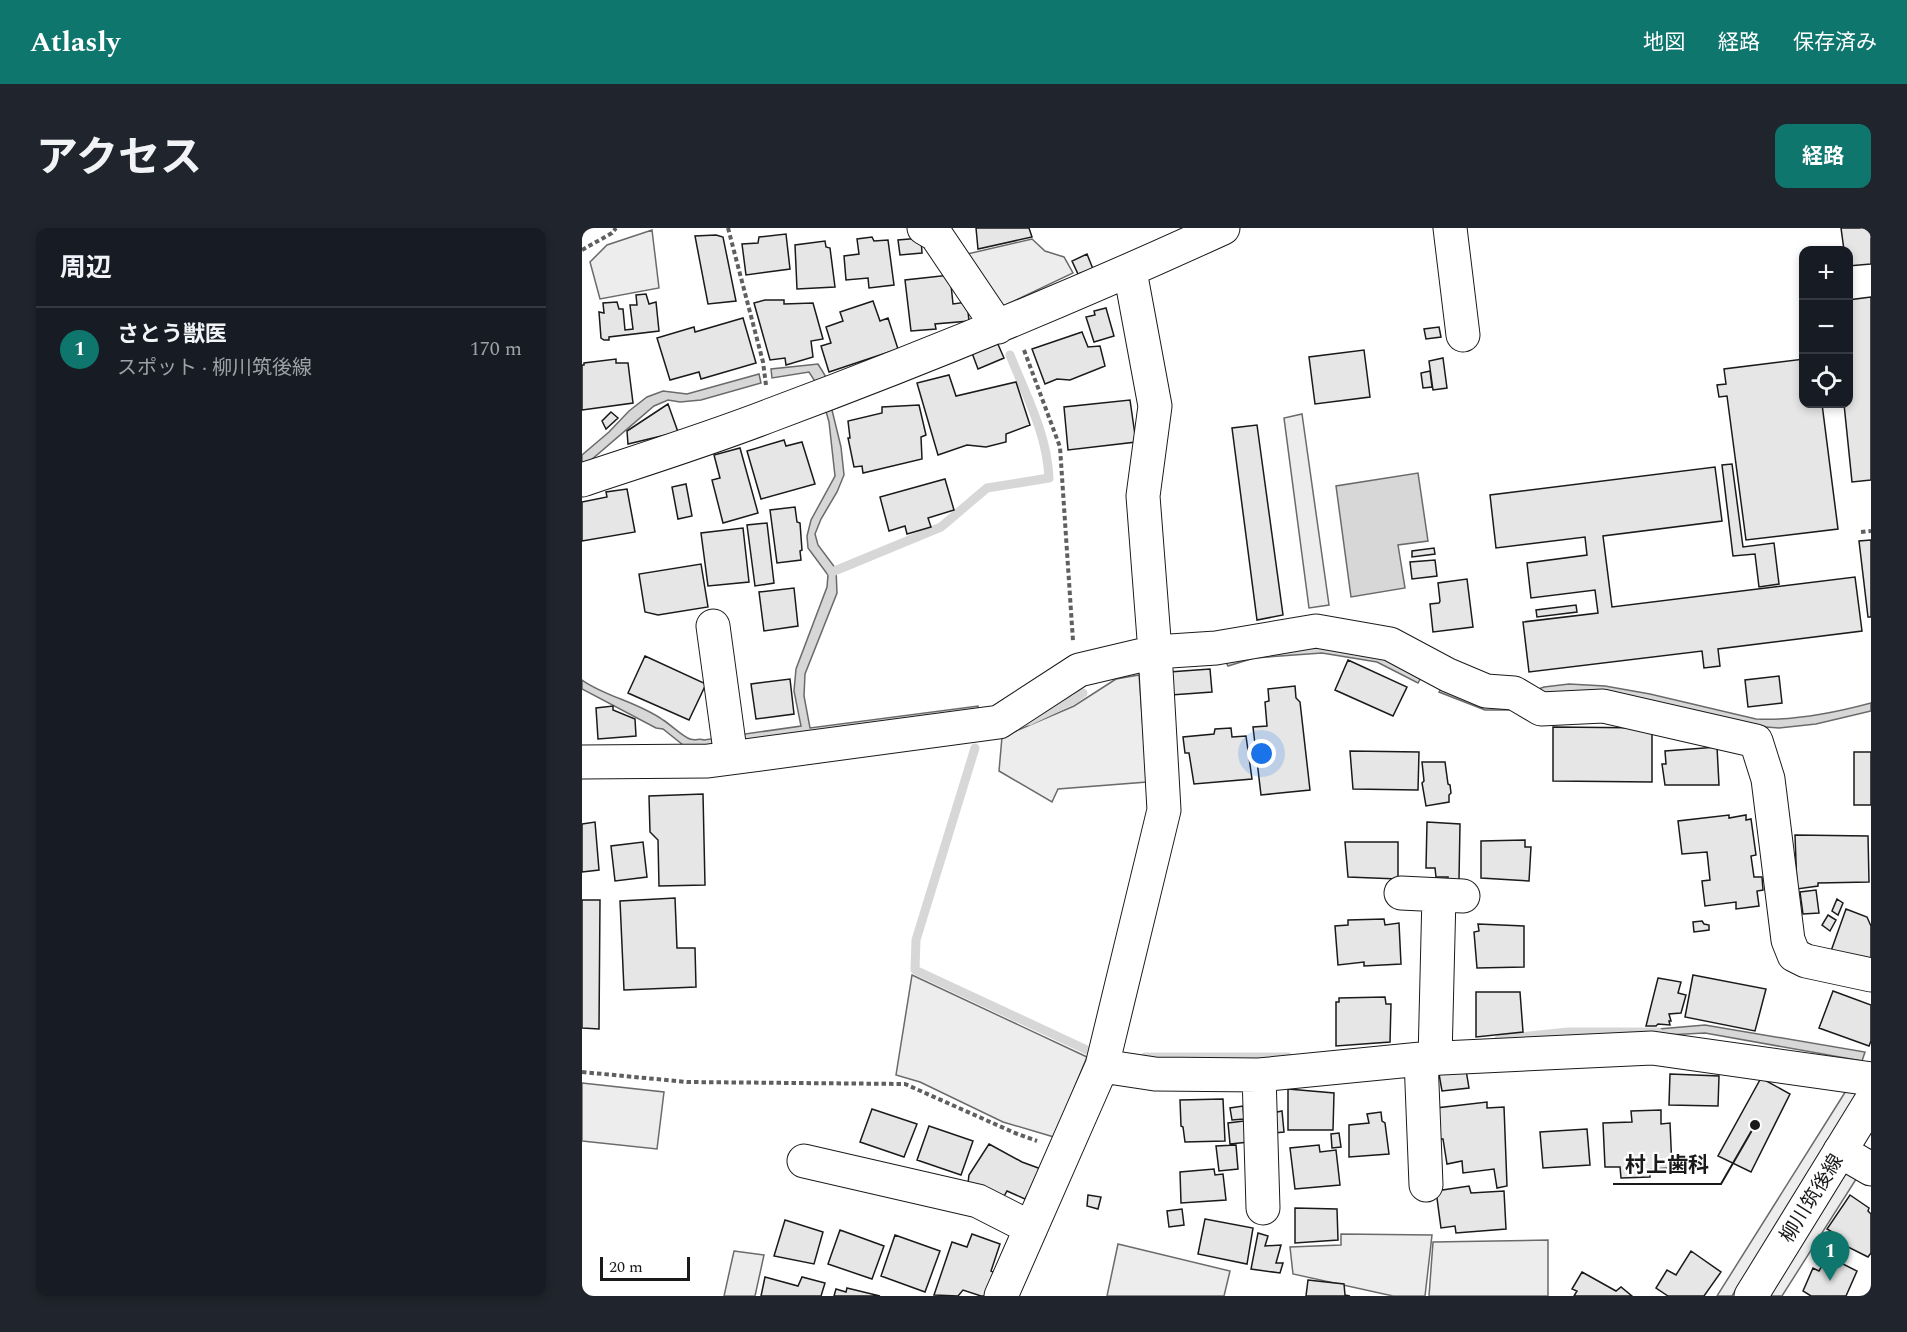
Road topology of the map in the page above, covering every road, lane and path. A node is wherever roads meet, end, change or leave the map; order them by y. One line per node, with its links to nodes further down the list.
1 (616, 228): 6 (path)
2 (728, 228): 10 (path)
3 (924, 228): 8 (street)
4 (1223, 228): 7 (street)
5 (1450, 228): 9 (street)
6 (582, 250)
7 (1130, 271): 8 (street); 15 (street)
8 (1006, 324): 10 (street); 16 (path)
9 (1463, 335)
10 (769, 416): 11 (street)
11 (582, 480)
12 (1871, 531): 13 (path)
13 (1861, 532)
14 (713, 626): 17 (street)
15 (1155, 652): 16 (street); 20 (street); 22 (street)
16 (1076, 673): 17 (street)
17 (729, 746): 18 (street)
18 (582, 762)
19 (1401, 894): 21 (street)
20 (1871, 975)
21 (1428, 1059): 24 (street); 25 (street); 31 (street)
22 (1102, 1066): 24 (street); 27 (street)
23 (582, 1072): 27 (path)
24 (1259, 1075): 32 (street)
25 (1871, 1079)
26 (1871, 1101): 28 (street, 柳川筑後線)
27 (1065, 1150): 33 (street)
28 (1840, 1150): 30 (street); 35 (street, 柳川筑後線)
29 (804, 1161): 33 (street)
30 (1871, 1169)
31 (1426, 1185)
32 (1263, 1208)
33 (1031, 1228): 34 (street)
34 (1000, 1296)
35 (1751, 1296)

